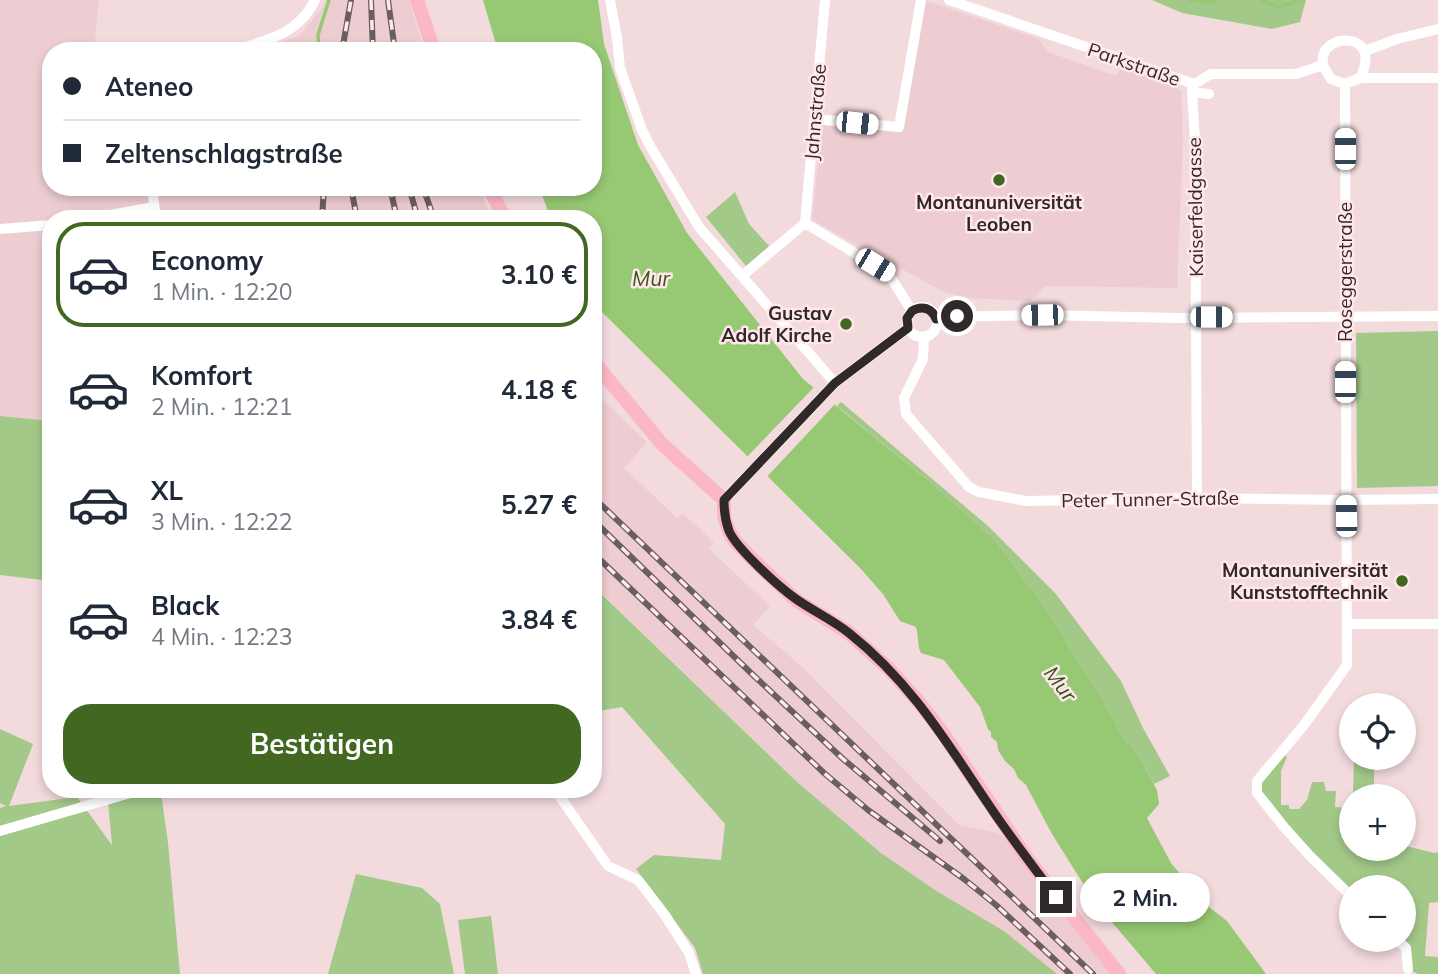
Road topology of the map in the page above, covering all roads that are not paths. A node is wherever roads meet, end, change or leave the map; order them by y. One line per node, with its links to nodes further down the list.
1 (315, 0): 8 (street)
2 (417, 0): 9 (main road)
3 (610, 0): 25 (street)
4 (825, 0): 17 (street, Jahnstraße)
5 (921, 0): 17 (street)
6 (949, 0): 15 (street, Parkstraße)
7 (1438, 29): 10 (street)
8 (259, 42)
9 (431, 42)
10 (1365, 51): 11 (street); 12 (street)
11 (1323, 65): 14 (street); 15 (street, Parkstraße)
12 (1360, 78): 13 (street); 14 (street)
13 (1438, 78)
14 (1345, 84): 29 (street, Roseggerstraße)
15 (1193, 88): 16 (street); 28 (street, Kaiserfeldgasse)
16 (1209, 94)
17 (814, 119): 22 (street, Jahnstraße)
18 (152, 196): 19 (street)
19 (153, 206): 20 (street); 21 (street)
20 (133, 210)
21 (154, 210)
22 (805, 223): 25 (street); 26 (street)
23 (42, 226): 24 (street)
24 (0, 229)
25 (742, 276): 34 (street)
26 (912, 311): 30 (street); 31 (street)
27 (1438, 316): 29 (street)
28 (1195, 317): 29 (street); 30 (street); 35 (street, Kaiserfeldgasse)
29 (1344, 317): 38 (street, Roseggerstraße)
30 (936, 319): 32 (street)
31 (908, 328): 32 (street); 34 (street)
32 (924, 337): 35 (street, Peter Tunner-Straße)
33 (602, 372): 37 (main road)
34 (831, 387): 37 (street)
35 (1197, 498): 38 (street, Peter Tunner-Straße)
36 (1438, 499): 38 (street, Peter Tunner-Straße)
37 (724, 500): 48 (main road)
38 (1346, 500): 39 (street, Roseggerstraße)
39 (1348, 624): 40 (street); 44 (street, Roseggerstraße)
40 (1438, 624)
41 (110, 798): 43 (street)
42 (561, 798): 47 (street)
43 (0, 831)
44 (1339, 885)
45 (1406, 952): 46 (street)
46 (1408, 969)
47 (695, 974)
48 (1119, 974)

